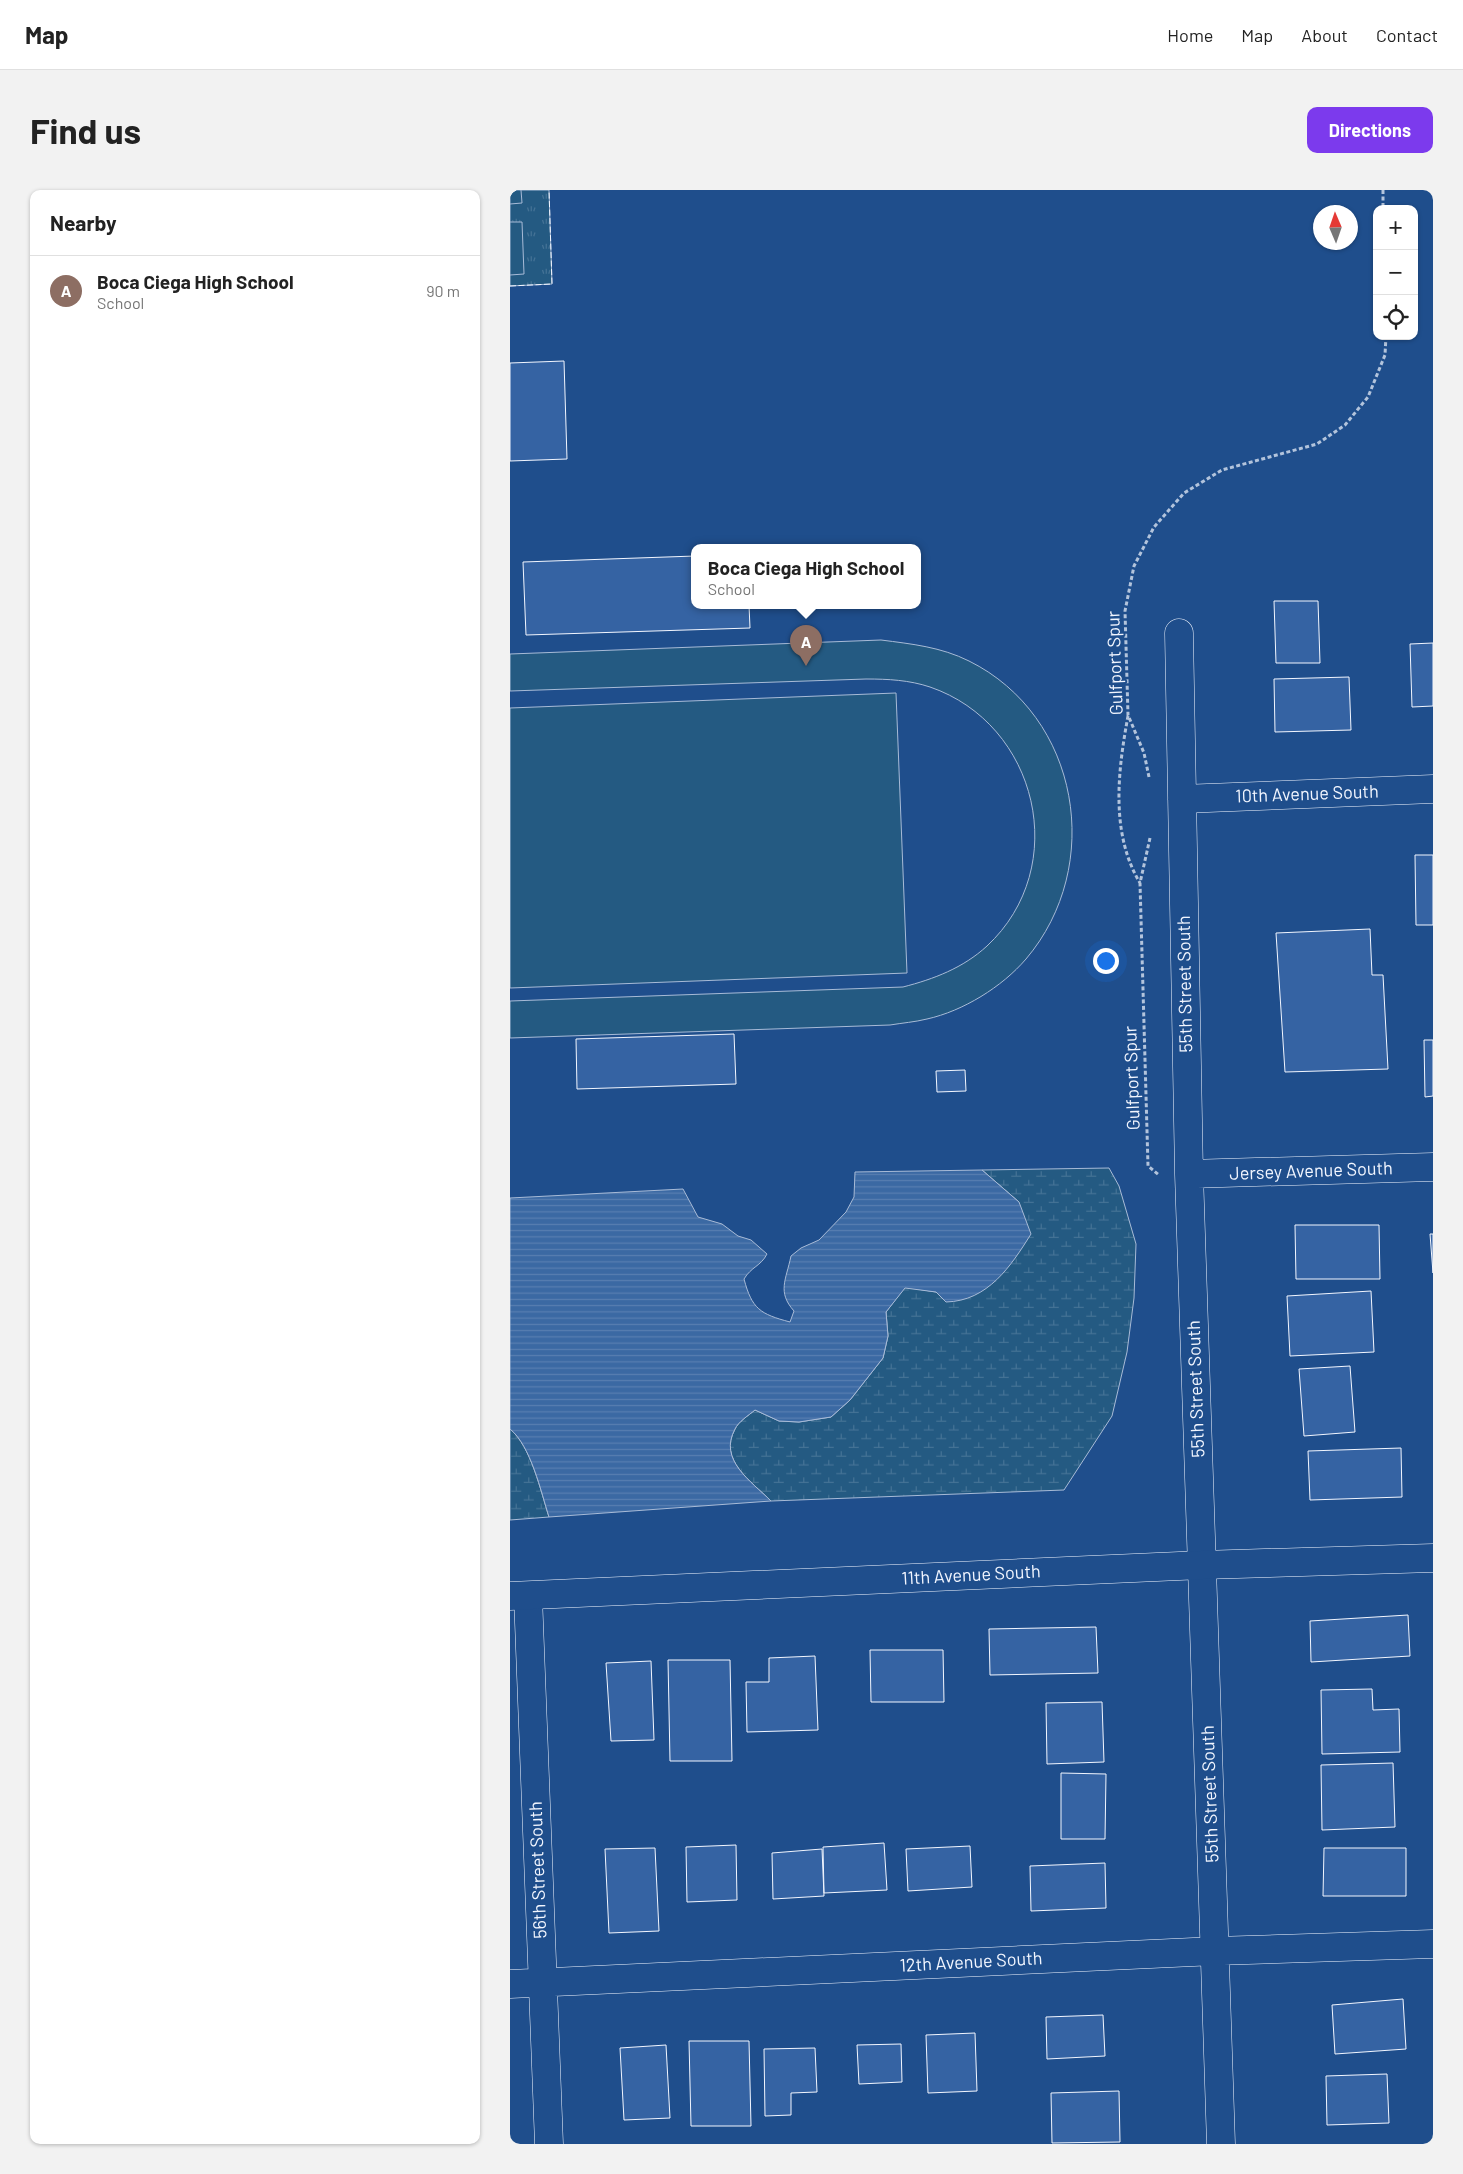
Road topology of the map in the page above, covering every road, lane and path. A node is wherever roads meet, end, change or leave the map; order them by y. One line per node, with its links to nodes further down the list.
1 (1382, 190): 2 (path)
2 (1384, 205)
3 (1386, 340): 5 (path, Gulfport Spur)
4 (1179, 634): 8 (street, 55th Street South)
5 (1128, 715): 6 (path, Gulfport Spur); 10 (path)
6 (1150, 780)
7 (1433, 789): 8 (street, 10th Avenue South)
8 (1182, 799): 12 (street, 55th Street South)
9 (1150, 836): 10 (path, Gulfport Spur)
10 (1140, 884): 12 (path, Gulfport Spur)
11 (1433, 1167): 12 (street, Jersey Avenue South)
12 (1189, 1174): 14 (street, 55th Street South)
13 (1433, 1558): 14 (street, 11th Avenue South)
14 (1202, 1565): 15 (street, 11th Avenue South); 17 (street, 55th Street South)
15 (519, 1596): 18 (street, 56th Street South)
16 (1433, 1944): 17 (street, 12th Avenue South)
17 (1214, 1950): 18 (street, 12th Avenue South); 21 (street, 55th Street South)
18 (543, 1982): 19 (street, 12th Avenue South); 20 (street, 56th Street South)
19 (510, 1984)
20 (549, 2144)
21 (1221, 2144)

